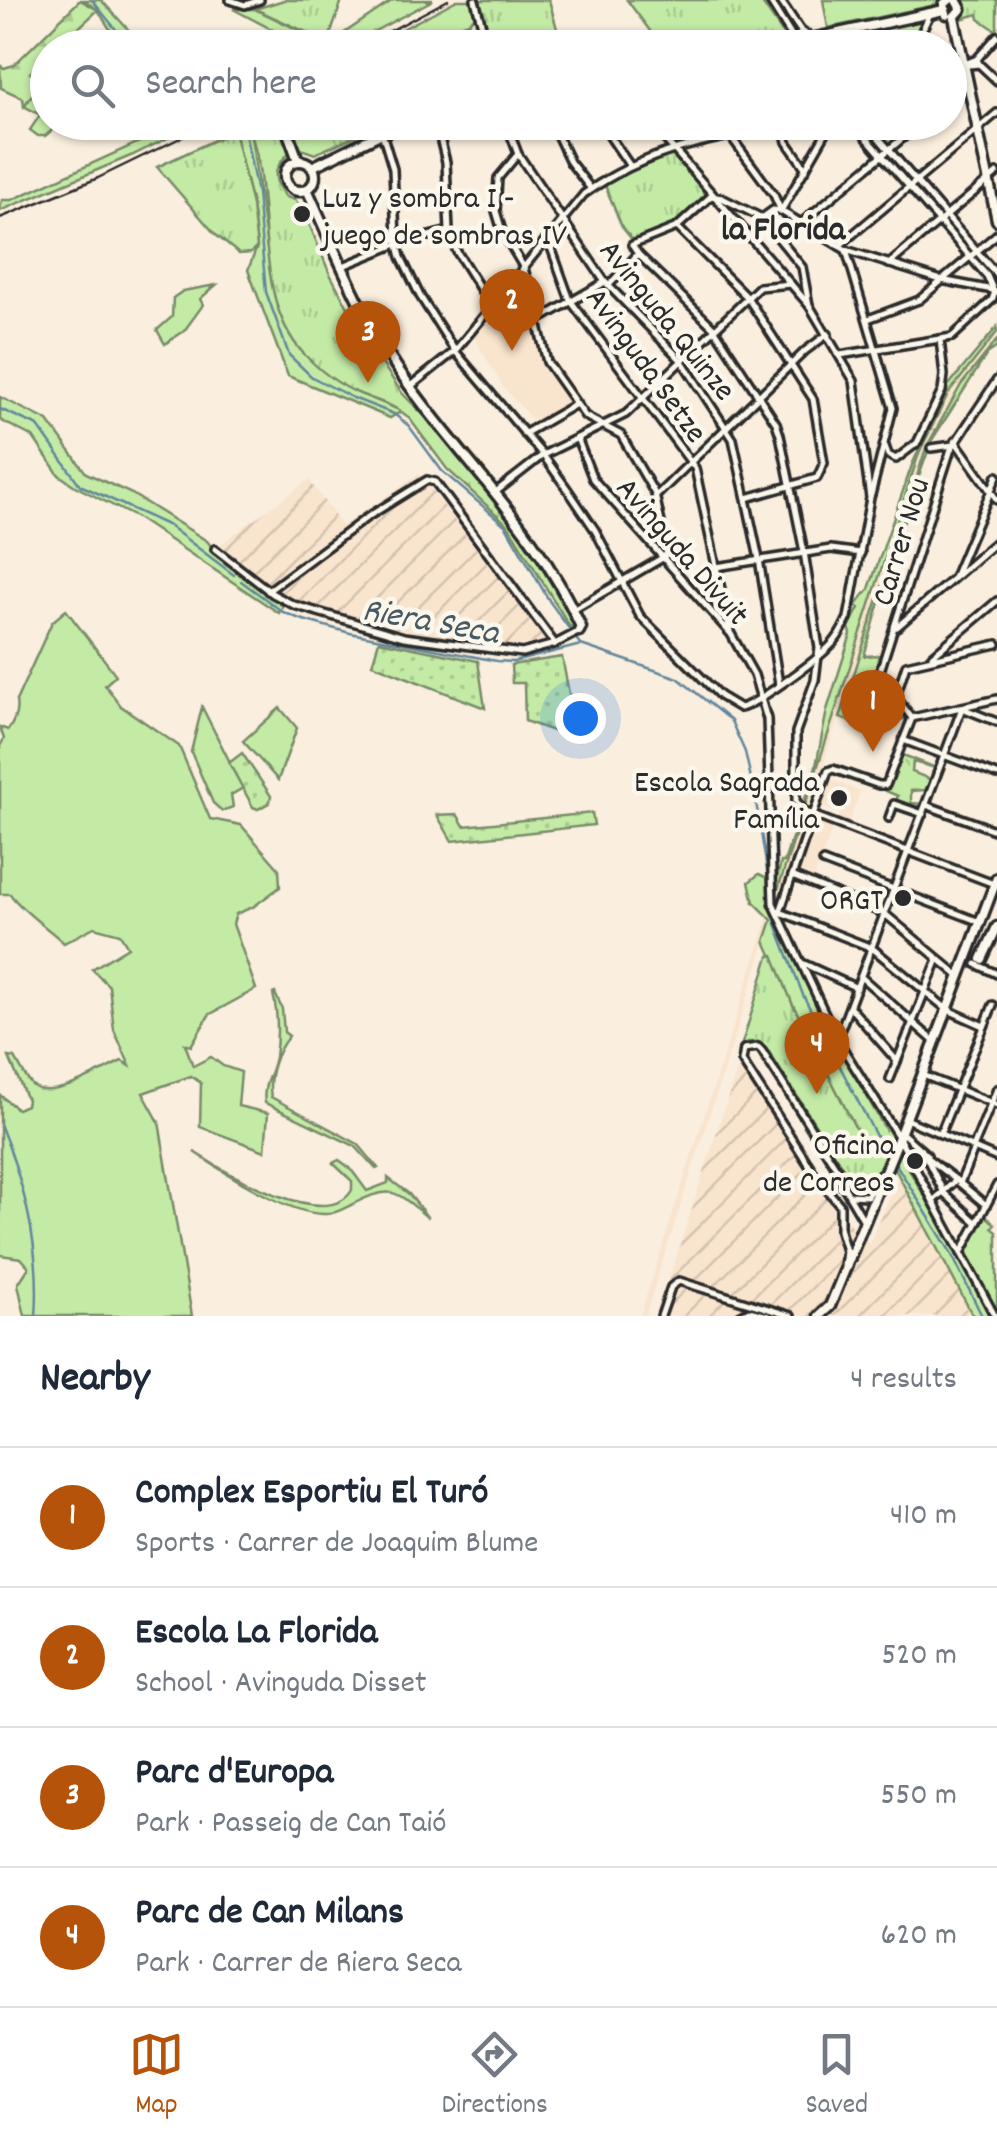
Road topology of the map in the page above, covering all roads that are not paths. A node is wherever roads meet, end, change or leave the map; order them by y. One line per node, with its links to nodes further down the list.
1 (230, 0): 2 (street)
2 (260, 0)
3 (475, 0): 10 (street)
4 (769, 0): 11 (street)
5 (780, 0): 12 (street)
6 (952, 0): 7 (main road); 9 (main road)
7 (944, 10): 8 (main road); 9 (main road)
8 (930, 13): 13 (main road); 14 (street)
9 (954, 17): 15 (main road)
10 (483, 30)
11 (784, 30)
12 (801, 30)
13 (853, 30)
14 (922, 30)
15 (958, 30)
16 (997, 36): 17 (street)
17 (978, 61): 18 (street); 19 (street)
18 (967, 65): 20 (main road)
19 (997, 81)
20 (968, 84): 22 (main road)
21 (997, 113): 22 (street)
22 (978, 129): 23 (street); 48 (main road)
23 (967, 138)
24 (291, 140): 43 (main road)
25 (368, 140): 45 (main road)
26 (384, 140): 64 (street)
27 (440, 140): 61 (street)
28 (513, 140): 41 (street, Avinguda Quinze)
29 (560, 140): 50 (street)
30 (612, 140): 44 (street)
31 (663, 140): 40 (street)
32 (703, 140): 40 (street)
33 (733, 140): 53 (street)
34 (787, 140): 46 (street)
35 (822, 140): 46 (street)
36 (872, 140): 42 (street)
37 (877, 140): 42 (street)
38 (902, 140): 42 (street)
39 (965, 140): 49 (street)
40 (670, 149): 44 (street); 52 (street)
41 (518, 154): 56 (street, Avinguda Quinze); 71 (street)
42 (886, 154): 49 (street); 59 (street)
43 (298, 160): 45 (main road); 51 (main road)
44 (630, 166): 50 (street)
45 (312, 167): 51 (main road)
46 (806, 170): 53 (street)
47 (997, 173): 48 (street)
48 (988, 180): 54 (street); 57 (main road)
49 (912, 184): 54 (street); 58 (street); 65 (street)
50 (591, 189): 56 (street)
51 (306, 190): 70 (main road)
52 (711, 196): 55 (street); 60 (street); 75 (street)
53 (782, 211): 55 (street); 59 (street)
54 (946, 216): 58 (street); 66 (street)
55 (762, 218): 79 (street)
56 (564, 219): 63 (street); 74 (street, Avinguda Quinze)
57 (997, 220)
58 (940, 222): 68 (street); 69 (street)
59 (801, 223): 65 (street)
60 (677, 227): 67 (street); 77 (street)
61 (449, 230): 64 (street); 80 (street)
62 (997, 234): 66 (street)
63 (548, 239): 71 (street); 78 (street, Avinguda Setze)
64 (397, 244): 70 (street); 87 (street)
65 (843, 248): 69 (street); 81 (street)
66 (977, 252): 68 (street); 72 (street)
67 (638, 254): 74 (street); 83 (street)
68 (970, 257): 72 (street); 73 (street)
69 (890, 264): 73 (street)
70 (341, 268): 92 (main road)
71 (524, 268): 80 (street); 82 (street)
72 (995, 278): 76 (street)
73 (941, 280): 76 (street); 81 (street)
74 (607, 283): 78 (street); 89 (street, Avinguda Quinze)
75 (791, 284): 77 (street); 79 (street)
76 (995, 292): 85 (street)
77 (747, 297): 83 (street); 90 (street)
78 (572, 302): 82 (street); 94 (street, Avinguda Setze)
79 (809, 305): 84 (street)
80 (492, 307): 87 (street)
81 (867, 319): 86 (street)
82 (537, 320): 95 (street)
83 (714, 328): 89 (street); 93 (street)
84 (828, 334): 88 (street); 90 (street)
85 (940, 339): 86 (street); 101 (street)
86 (876, 349): 88 (street); 101 (street)
87 (455, 351): 92 (street); 98 (street)
88 (840, 355): 111 (street)
89 (682, 361): 94 (street); 97 (street, Avinguda Quinze)
90 (792, 364): 93 (street); 106 (street)
91 (997, 380): 100 (street, Carrer Nou)
92 (410, 387): 107 (main road)
93 (760, 396): 97 (street); 106 (street)
94 (643, 398): 96 (street); 104 (street, Avinguda Setze)
95 (576, 404): 96 (street); 98 (street)
96 (605, 425): 99 (street); 109 (street)
97 (726, 427): 104 (street); 110 (street, Avinguda Quinze)
98 (524, 434): 103 (street)
99 (576, 438): 103 (street); 117 (street, Avinguda Divuit)
100 (954, 443): 102 (street); 108 (street); 125 (street, Carrer Nou)
101 (884, 444): 111 (street)
102 (931, 448)
103 (543, 455): 107 (street); 121 (street)
104 (692, 461): 109 (street); 119 (street, Avinguda Setze)
105 (997, 476): 108 (street)
106 (790, 488): 110 (street); 115 (street)
107 (496, 491): 124 (main road)
108 (991, 491): 112 (street); 120 (street)
109 (656, 496): 117 (street)
110 (747, 498): 118 (street, Avinguda Quinze)
111 (870, 498): 116 (street)
112 (997, 500)
113 (997, 541): 120 (street)
114 (215, 549): 122 (street)
115 (804, 552): 116 (street); 118 (street); 130 (street)
116 (860, 553): 130 (street)
117 (664, 557): 121 (street); 127 (street, Avinguda Divuit)
118 (759, 559): 119 (street); 132 (street, Avinguda Quinze)
119 (716, 567): 127 (street, Avinguda Setze)
120 (953, 579): 125 (street)
121 (622, 582): 124 (street); 133 (street)
122 (268, 591): 128 (street); 128 (street)
123 (997, 601): 131 (street)
124 (574, 610): 126 (main road)
125 (896, 627): 134 (street, Carrer Nou)
126 (579, 631): 128 (street)
127 (731, 634): 133 (street, Avinguda Divuit)
128 (555, 644)
129 (997, 644): 131 (street)
130 (819, 655): 132 (street); 143 (street)
131 (930, 658): 134 (street)
132 (778, 684): 133 (street)
133 (762, 696): 152 (street, Avinguda Divuit)
134 (896, 696): 137 (street, Carrer Nou)
135 (997, 699): 136 (street)
136 (962, 708): 137 (street); 138 (street); 140 (street)
137 (912, 718): 139 (street)
138 (997, 722)
139 (904, 740): 140 (street); 143 (street)
140 (945, 755): 141 (street); 142 (street)
141 (997, 775)
142 (926, 804): 144 (street); 146 (street)
143 (812, 814): 147 (street); 149 (street)
144 (922, 814): 145 (street); 147 (street)
145 (890, 818)
146 (997, 831)
147 (909, 851): 150 (street); 151 (street)
148 (824, 862): 151 (street)
149 (792, 876): 152 (street); 153 (street)
150 (996, 882): 154 (main road)
151 (894, 888): 153 (street); 154 (street)
152 (778, 910): 156 (street); 159 (street, Avinguda Divuit)
153 (885, 914): 156 (street); 157 (street)
154 (980, 922): 158 (main road)
155 (997, 927): 158 (main road)
156 (872, 948): 162 (street); 164 (street)
157 (938, 959): 161 (street); 164 (street)
158 (974, 959): 160 (street); 161 (main road)
159 (802, 963): 163 (street); 170 (street, Avinguda Divuit)
160 (997, 974)
161 (962, 976): 167 (main road)
162 (861, 977): 163 (street); 168 (street)
163 (856, 988): 166 (street)
164 (925, 992): 167 (street); 168 (street)
165 (993, 1004): 169 (street)
166 (850, 1006): 170 (street); 172 (street)
167 (948, 1010): 169 (street); 171 (main road)
168 (912, 1023): 171 (street); 172 (street)
169 (984, 1026): 176 (street)
170 (837, 1040): 180 (street, Avinguda Divuit)
171 (935, 1042): 173 (main road)
172 (897, 1061): 174 (street)
173 (923, 1074): 176 (street); 178 (main road)
174 (890, 1079)
175 (997, 1088): 177 (street)
176 (960, 1089): 177 (street); 179 (street)
177 (994, 1104): 181 (street)
178 (906, 1120): 179 (street); 180 (main road)
179 (940, 1134): 181 (street)
180 (900, 1135): 182 (street); 184 (main road); 189 (street, Avinguda Divuit)
181 (974, 1148): 183 (street); 185 (street)
182 (927, 1154): 185 (street); 187 (street)
183 (997, 1158)
184 (888, 1164): 188 (street); 191 (main road)
185 (958, 1182): 187 (street); 190 (street)
186 (997, 1184): 190 (street)
187 (944, 1192): 189 (street); 192 (street)
188 (848, 1194): 191 (street); 194 (street)
189 (933, 1201): 193 (street, Avinguda Divuit)
190 (986, 1206): 192 (street)
191 (864, 1221): 194 (main road)
192 (977, 1222): 193 (street)
193 (961, 1254): 204 (street, Avinguda Divuit)
194 (842, 1274): 197 (main road)
195 (733, 1297): 196 (street); 199 (street); 200 (street)
196 (750, 1303): 198 (street); 202 (street)
197 (830, 1311): 203 (main road)
198 (754, 1312): 200 (street); 201 (street)
199 (661, 1316)
200 (738, 1316)
201 (768, 1316)
202 (791, 1316)
203 (819, 1316)
204 (995, 1316)

